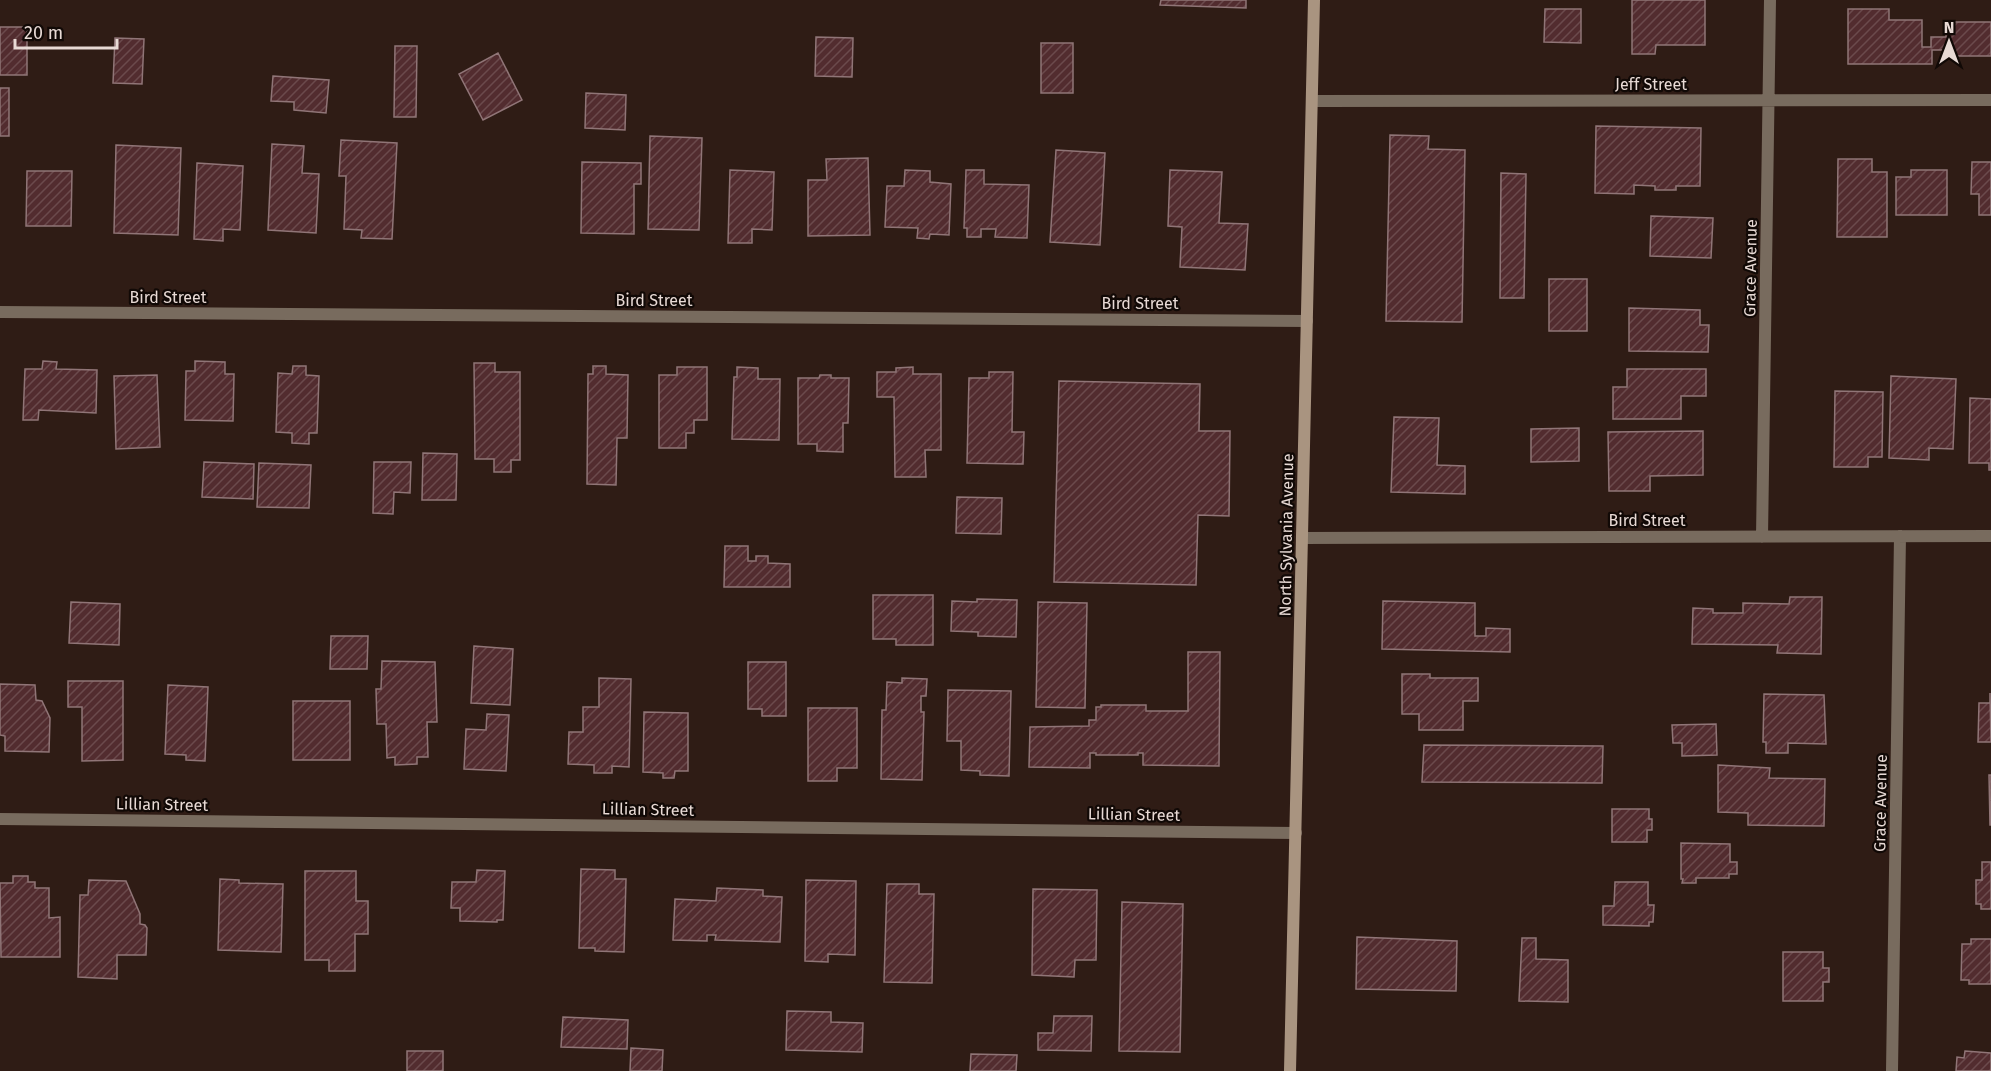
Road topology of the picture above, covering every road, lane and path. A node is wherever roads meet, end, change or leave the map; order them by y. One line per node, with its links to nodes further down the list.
1 (1314, 0): 4 (main road, North Sylvania Avenue)
2 (1770, 0): 5 (street, Grace Avenue)
3 (1991, 100): 5 (street, Jeff Street)
4 (1312, 101): 5 (street, Jeff Street); 7 (main road, North Sylvania Avenue)
5 (1769, 101): 10 (street, Grace Avenue)
6 (0, 312): 7 (street, Bird Street)
7 (1307, 321): 11 (main road, North Sylvania Avenue)
8 (1900, 536): 9 (street, Bird Street); 10 (street, Bird Street); 15 (street, Grace Avenue)
9 (1991, 536)
10 (1762, 537): 11 (street, Bird Street)
11 (1302, 538): 13 (main road, North Sylvania Avenue)
12 (0, 819): 13 (street, Lillian Street)
13 (1296, 832): 14 (main road, North Sylvania Avenue)
14 (1290, 1071)
15 (1892, 1071)

